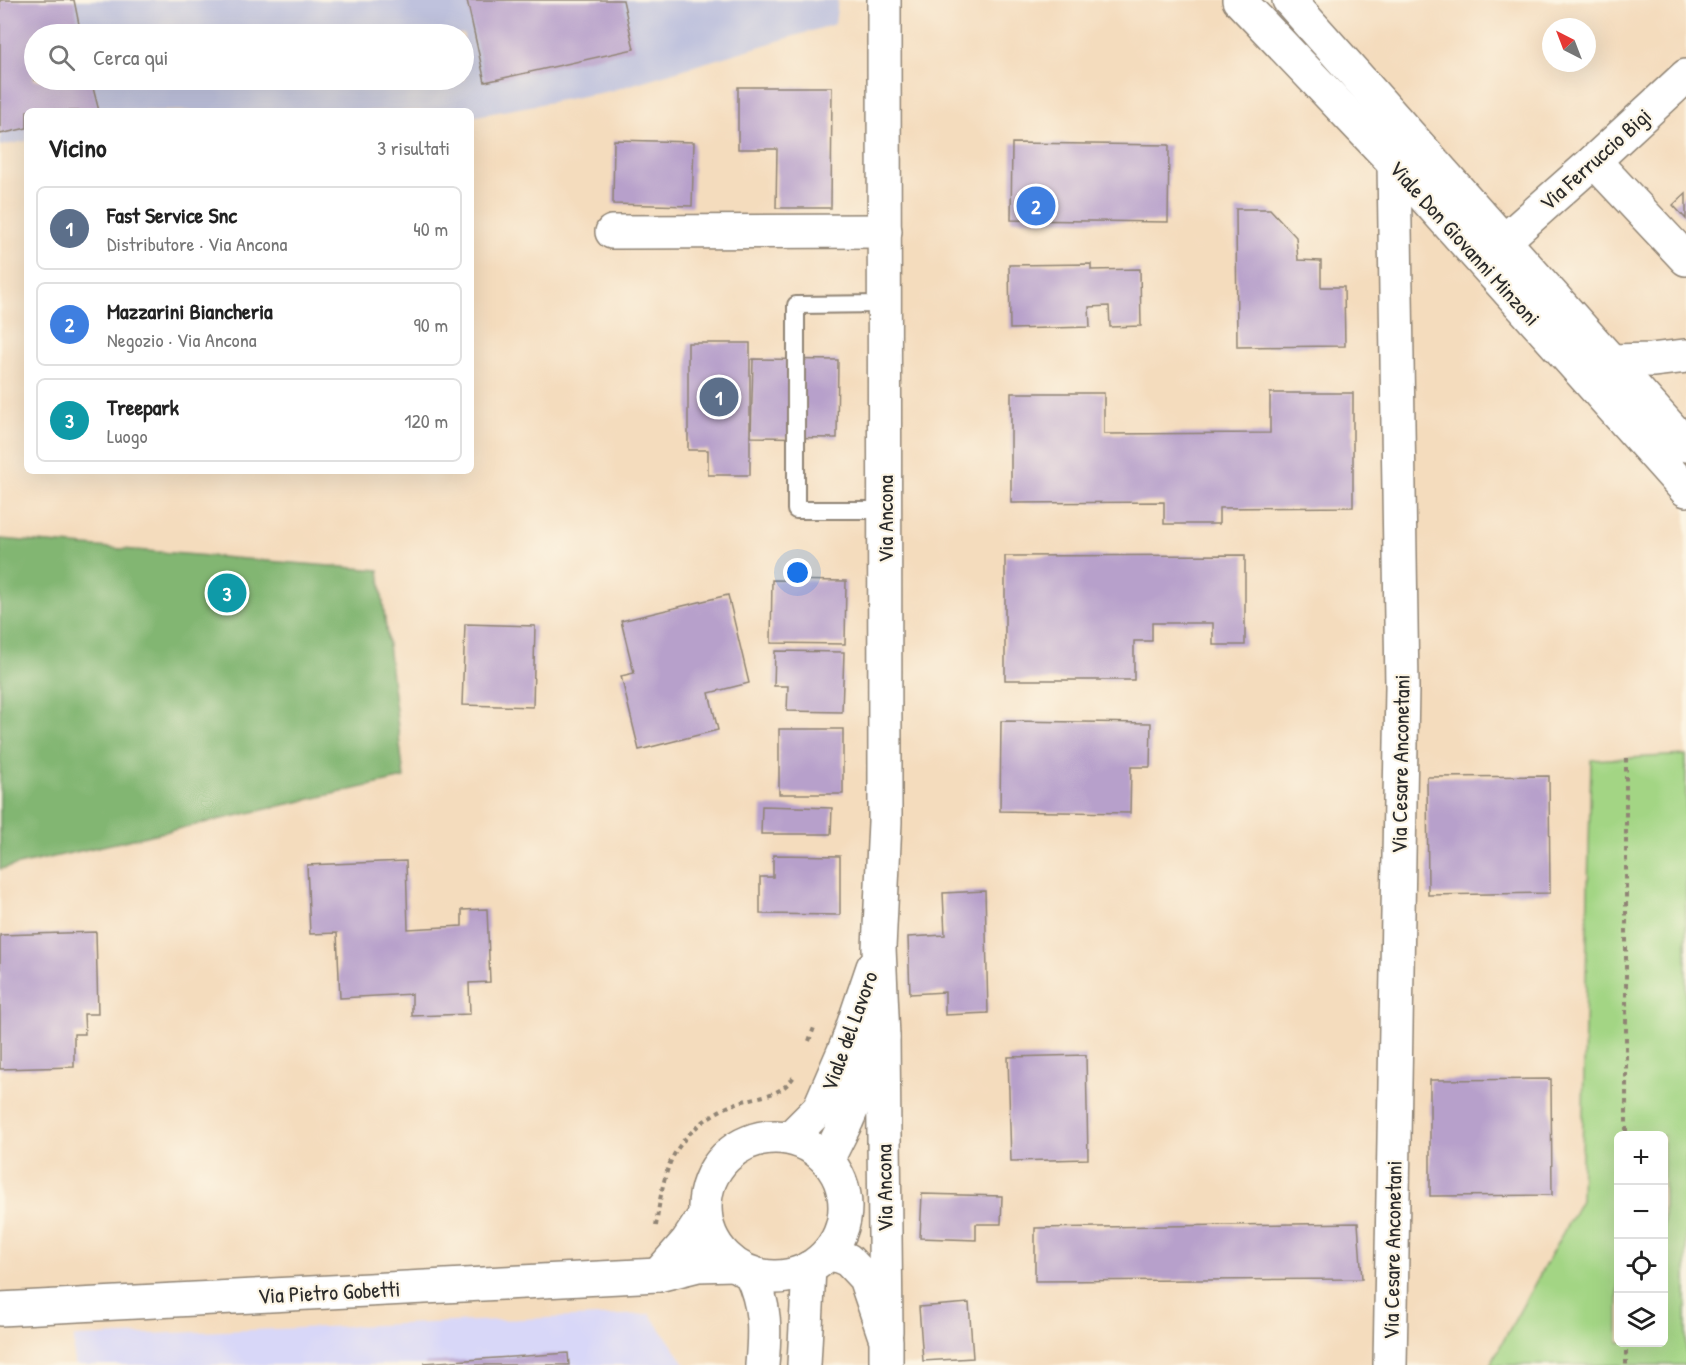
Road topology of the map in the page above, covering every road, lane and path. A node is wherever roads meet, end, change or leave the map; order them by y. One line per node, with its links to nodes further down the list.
1 (884, 0): 7 (main road, Via Ancona)
2 (1239, 0): 6 (main road, Viale Don Giovanni Minzoni)
3 (1289, 0): 9 (main road, Viale Don Giovanni Minzoni)
4 (1686, 76): 5 (main road, Via Ferruccio Bigi)
5 (1594, 161): 9 (main road, Via Ferruccio Bigi); 10 (main road)
6 (1394, 164): 15 (main road, Viale Don Giovanni Minzoni); 35 (main road, Via Cesare Anconetani)
7 (885, 231): 8 (main road); 11 (main road, Via Ancona)
8 (612, 232)
9 (1504, 241): 13 (main road, Viale Don Giovanni Minzoni)
10 (1686, 259)
11 (884, 304): 16 (main road, Via Ancona); 16 (lane)
12 (1686, 356): 13 (main road)
13 (1611, 361): 14 (main road, Viale Don Giovanni Minzoni)
14 (1686, 445)
15 (1686, 490)
16 (885, 510): 18 (main road, Via Ancona)
17 (1626, 758): 23 (path)
18 (879, 948): 20 (main road, Via Ancona); 24 (main road, Viale del Lavoro)
19 (816, 1024): 21 (path)
20 (883, 1037): 25 (main road, Via Ancona); 32 (main road, Via Ancona)
21 (807, 1045)
22 (798, 1066): 29 (path)
23 (1626, 1131)
24 (790, 1138): 25 (main road); 26 (main road)
25 (827, 1160): 27 (main road)
26 (705, 1215): 28 (main road); 29 (main road)
27 (819, 1260): 28 (main road); 32 (main road, Via Ancona); 34 (main road)
28 (742, 1269): 29 (main road, Via Pietro Gobetti); 33 (main road)
29 (657, 1275): 30 (main road, Via Pietro Gobetti)
30 (0, 1309)
31 (1626, 1347): 36 (path)
32 (886, 1352)
33 (762, 1365)
34 (804, 1365)
35 (1390, 1365)
36 (1626, 1365)

